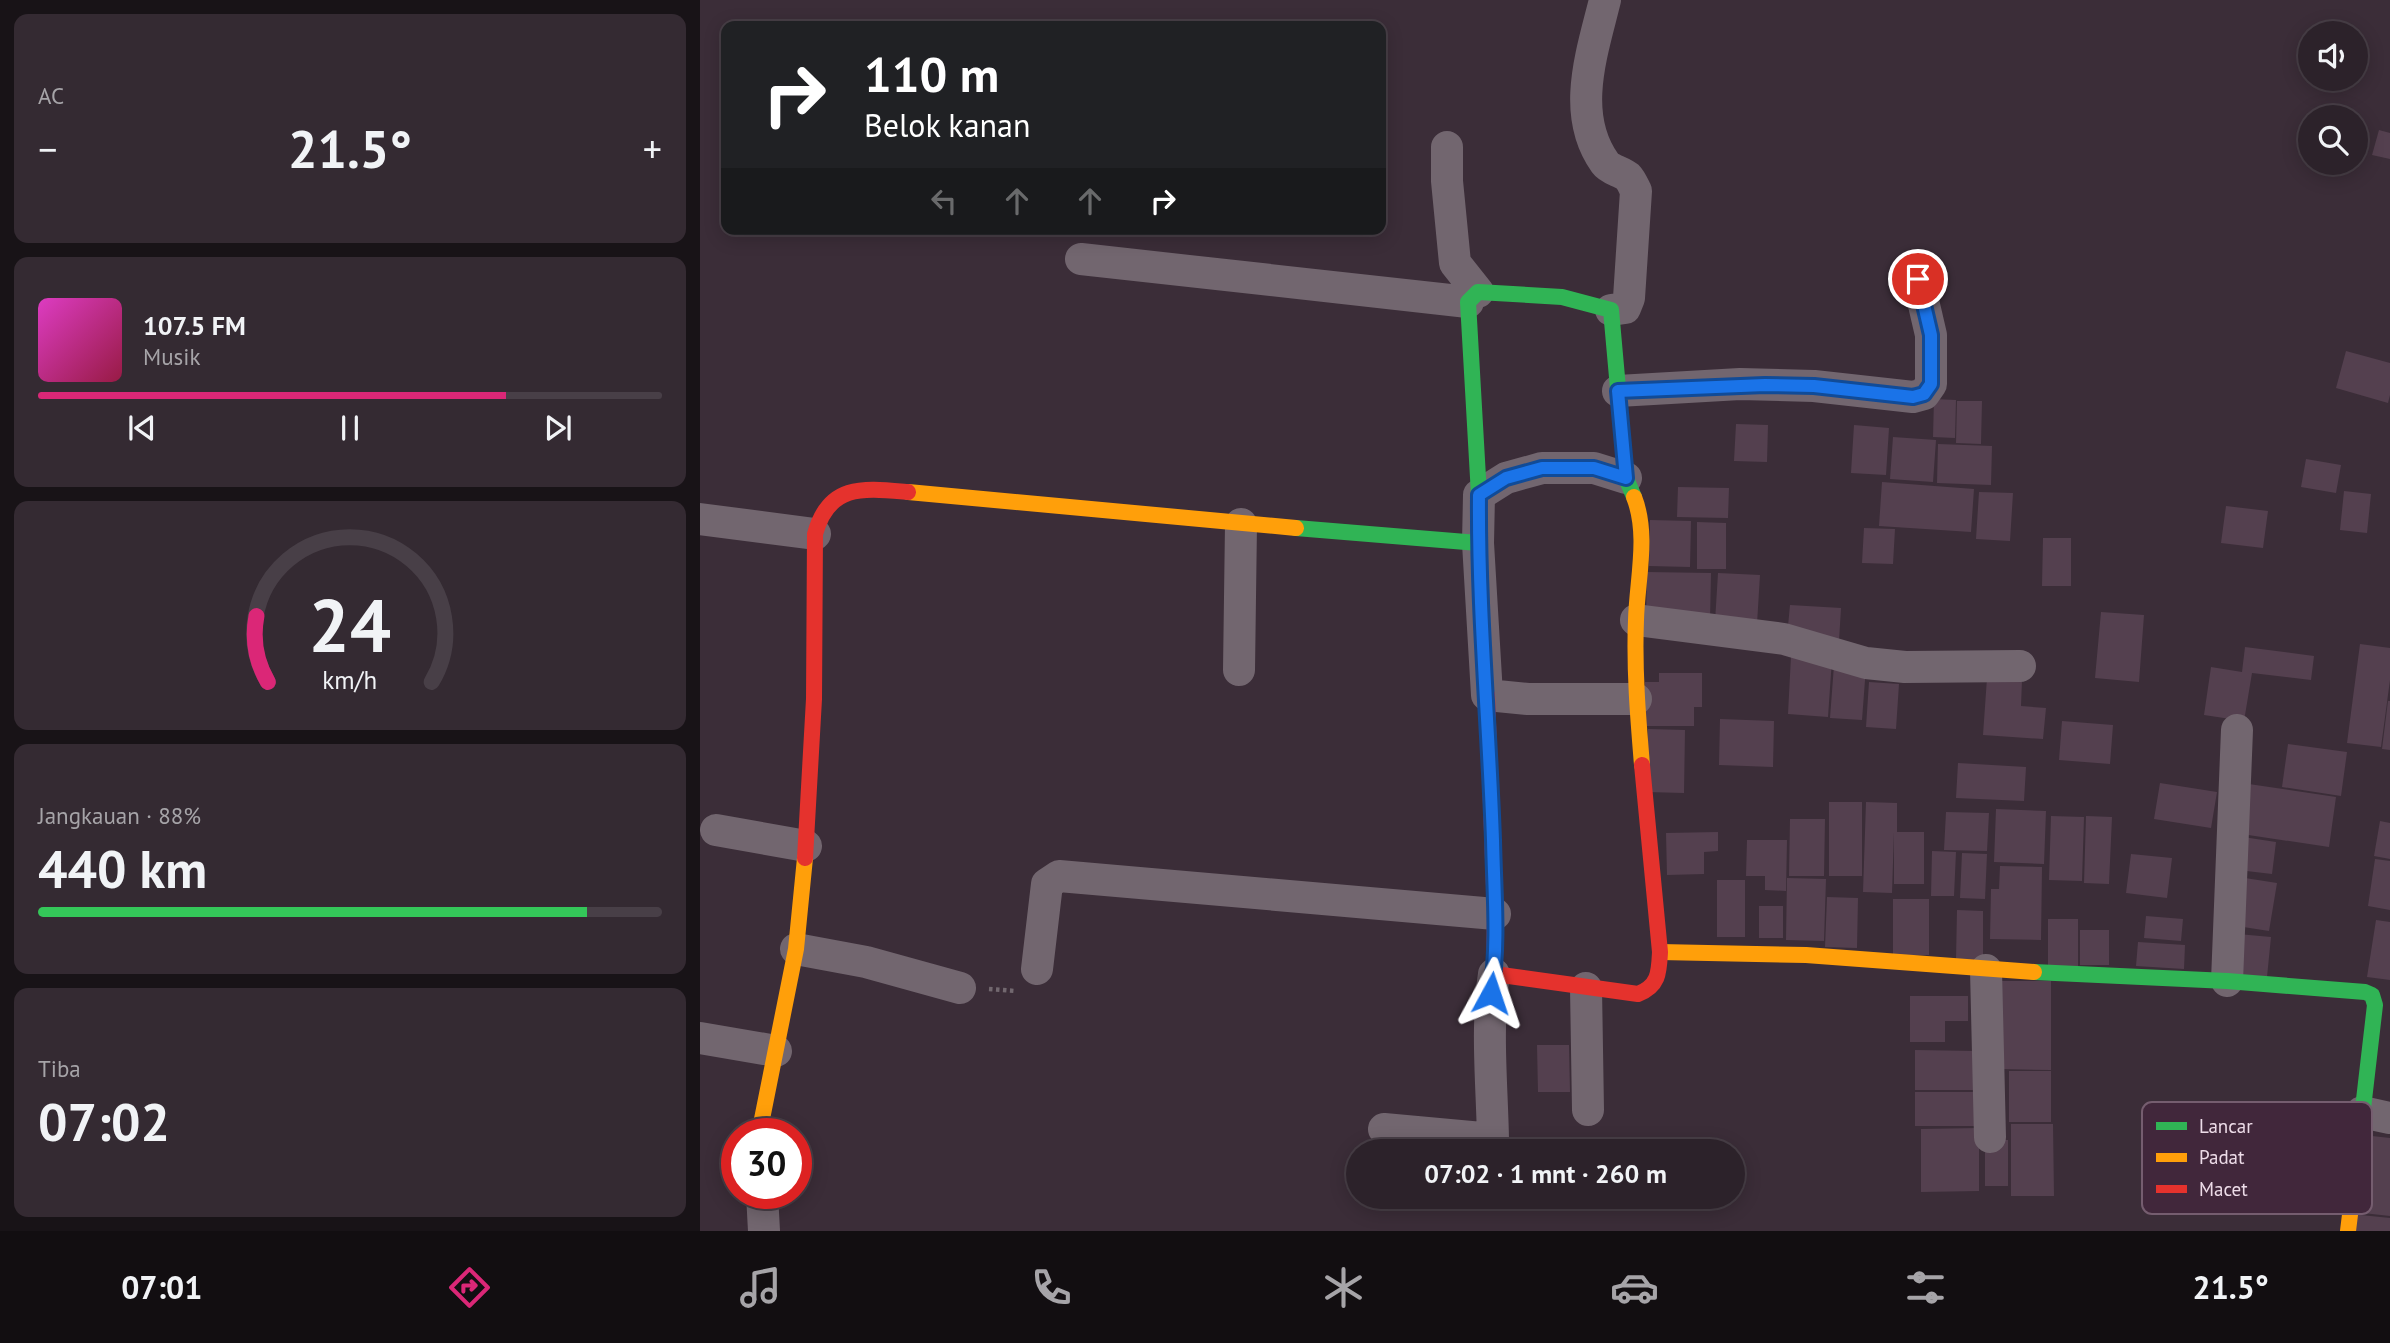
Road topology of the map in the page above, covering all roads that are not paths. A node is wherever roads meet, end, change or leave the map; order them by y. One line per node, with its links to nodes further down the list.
1 (1605, 0): 6 (street)
2 (1447, 147): 5 (street)
3 (1081, 259): 5 (street)
4 (1918, 279): 7 (street)
5 (1473, 297): 6 (street); 9 (street)
6 (1611, 310): 7 (street)
7 (1618, 391): 8 (street)
8 (1626, 478): 9 (street); 14 (street)
9 (1479, 495): 13 (street)
10 (700, 519): 12 (street)
11 (1241, 524): 12 (street); 13 (street); 16 (street)
12 (815, 534): 21 (street)
13 (1478, 543): 17 (street)
14 (1636, 620): 15 (street); 18 (street)
15 (2020, 666)
16 (1239, 670)
17 (1487, 695): 18 (street); 22 (street)
18 (1636, 699): 24 (street)
19 (2237, 730): 28 (street)
20 (716, 830): 21 (street)
21 (806, 846): 23 (street)
22 (1495, 914): 25 (street); 27 (street)
23 (796, 950): 29 (street); 32 (street)
24 (1660, 952): 26 (street); 30 (street)
25 (1037, 969)
26 (1986, 970): 28 (street); 37 (street)
27 (1494, 974): 30 (street); 36 (street)
28 (2227, 981): 34 (street)
29 (960, 988)
30 (1586, 988): 33 (street)
31 (700, 1038): 32 (street)
32 (776, 1051): 35 (street)
33 (1588, 1110)
34 (2376, 1115)
35 (762, 1118)
36 (1384, 1129)
37 (1990, 1137)
38 (763, 1209): 39 (street)
39 (764, 1231)

